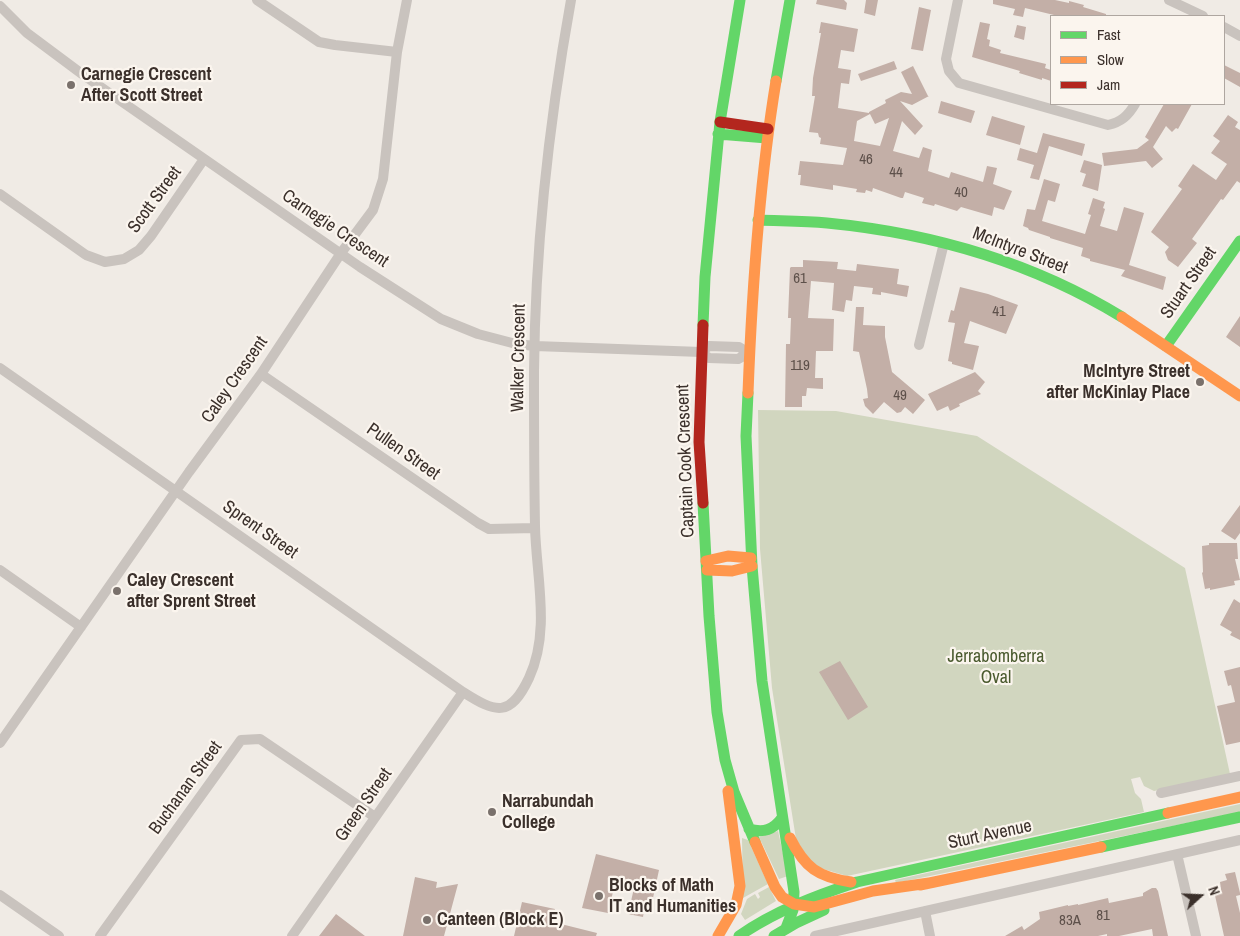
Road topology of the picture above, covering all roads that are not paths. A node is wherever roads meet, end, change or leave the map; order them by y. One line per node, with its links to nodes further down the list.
1 (257, 0): 13 (street)
2 (407, 0): 13 (street, Caley Crescent)
3 (571, 0): 25 (street, Walker Crescent)
4 (740, 0): 15 (main road, Captain Cook Crescent)
5 (790, 0): 17 (main road)
6 (958, 0): 14 (street)
7 (1169, 0): 9 (street)
8 (0, 6): 18 (street, Carnegie Crescent)
9 (1183, 12): 10 (street)
10 (1198, 15)
11 (1225, 28): 12 (street)
12 (1240, 36)
13 (397, 52): 23 (street, Caley Crescent)
14 (1134, 105)
15 (720, 122): 16 (main road, Captain Cook Crescent); 17 (main road)
16 (718, 134): 17 (main road); 27 (main road, Captain Cook Crescent)
17 (768, 134): 20 (main road)
18 (204, 159): 19 (street, Scott Street); 23 (street, Carnegie Crescent)
19 (0, 194)
20 (758, 220): 22 (main road, McIntyre Street); 28 (main road)
21 (1240, 241): 26 (main road, Stuart Street)
22 (944, 243): 24 (street); 26 (main road, McIntyre Street)
23 (341, 252): 25 (street, Carnegie Crescent); 30 (street, Caley Crescent)
24 (918, 345)
25 (535, 346): 27 (street, Carnegie Crescent); 33 (street, Walker Crescent)
26 (1166, 346): 31 (main road, McIntyre Street)
27 (702, 352): 28 (street, Carnegie Crescent); 35 (main road, Captain Cook Crescent)
28 (749, 353): 34 (main road)
29 (0, 368): 32 (street, Sprent Street)
30 (261, 374): 32 (street, Caley Crescent); 33 (street, Pullen Street)
31 (1240, 396)
32 (176, 491): 37 (street, Caley Crescent); 38 (street, Sprent Street)
33 (535, 528): 39 (street, Walker Crescent)
34 (752, 562): 35 (main road); 47 (main road)
35 (707, 566): 40 (main road, Captain Cook Crescent)
36 (0, 570): 37 (street)
37 (81, 627): 41 (street, Caley Crescent)
38 (464, 692): 39 (street, Sprent Street); 45 (street, Green Street)
39 (506, 707)
40 (720, 734): 48 (main road, Captain Cook Crescent); 60 (main road)
41 (0, 743)
42 (1240, 776): 43 (street)
43 (1162, 793)
44 (1240, 797): 51 (main road, Sturt Avenue)
45 (375, 817): 58 (street, Buchanan Street); 59 (street, Green Street)
46 (1240, 817): 52 (main road, Sturt Avenue)
47 (782, 818): 48 (main road); 51 (main road); 54 (main road)
48 (749, 829): 54 (main road, Captain Cook Crescent)
49 (1240, 840): 50 (street)
50 (1177, 854): 55 (street); 65 (street)
51 (857, 882): 54 (main road, Sturt Avenue)
52 (929, 883): 54 (main road); 56 (main road, Sturt Avenue)
53 (0, 895): 57 (street)
54 (794, 904): 56 (main road); 61 (main road, Sturt Avenue)
55 (925, 911): 63 (street); 64 (street)
56 (786, 928): 62 (main road, Sturt Avenue)
57 (59, 936)
58 (100, 936)
59 (292, 936)
60 (718, 936)
61 (739, 936)
62 (774, 936)
63 (815, 936)
64 (930, 936)
65 (1196, 936)

